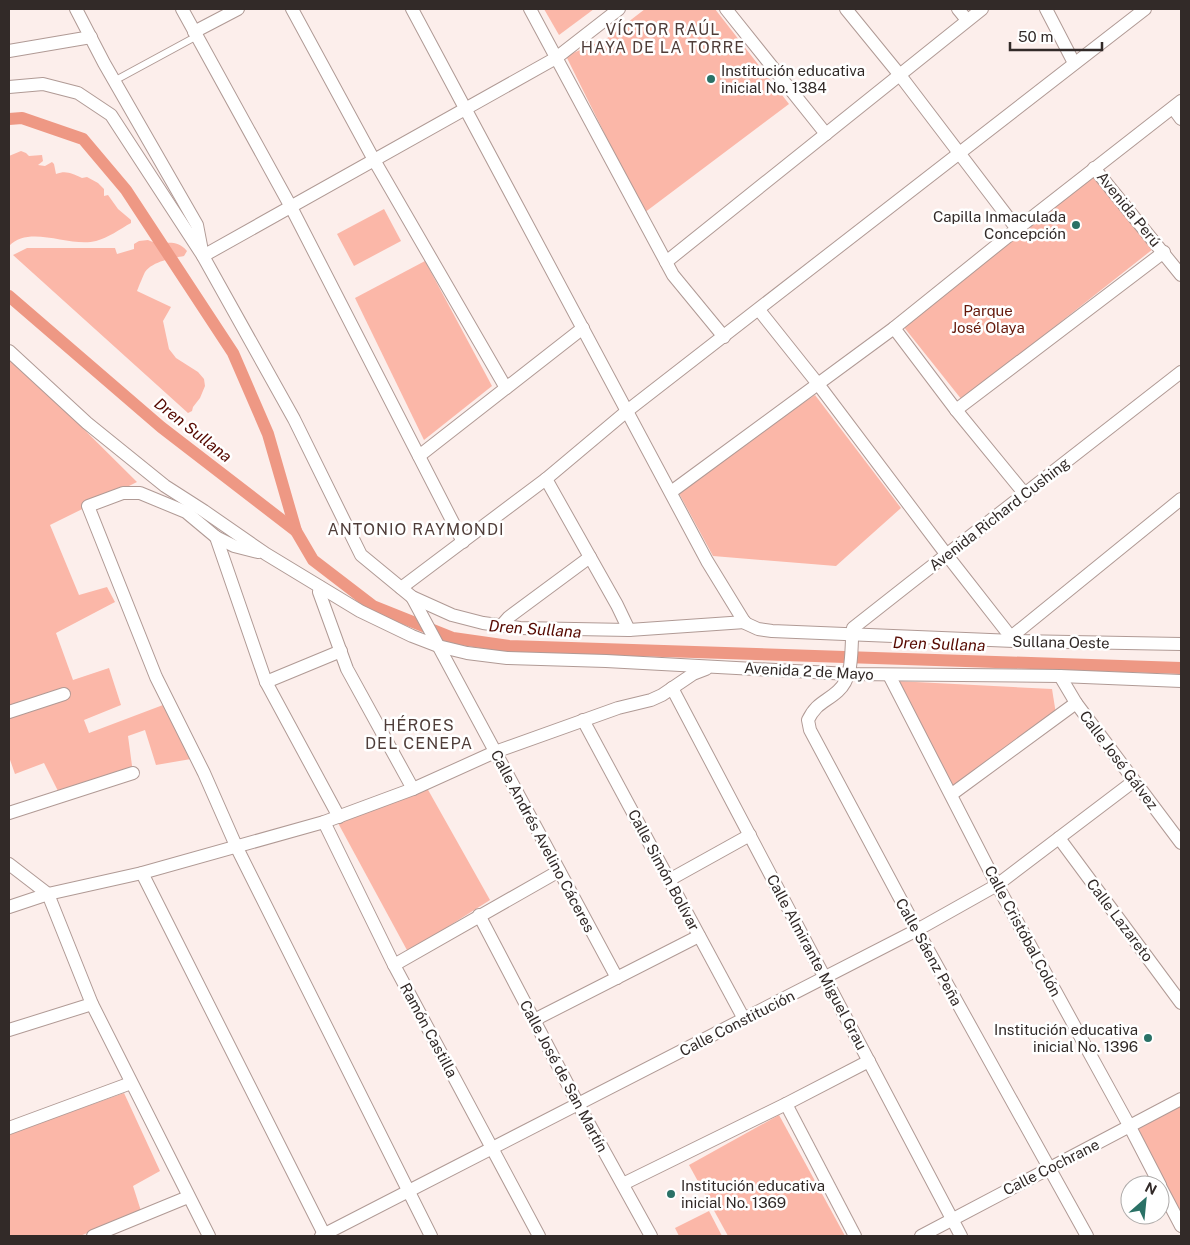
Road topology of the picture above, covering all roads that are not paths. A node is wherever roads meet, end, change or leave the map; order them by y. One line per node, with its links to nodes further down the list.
1 (76, 9): 16 (street)
2 (182, 9): 15 (street)
3 (238, 9): 15 (street)
4 (292, 9): 28 (street)
5 (412, 9): 24 (street)
6 (530, 9): 18 (street)
7 (619, 9): 18 (street)
8 (726, 9): 26 (street)
9 (846, 9): 20 (street)
10 (958, 9): 14 (street)
11 (982, 9): 14 (street)
12 (1046, 9): 19 (street)
13 (1145, 9): 19 (street)
14 (967, 20): 20 (street)
15 (195, 34): 21 (lane); 30 (street)
16 (91, 37): 17 (street); 21 (street)
17 (9, 51)
18 (556, 58): 24 (street); 34 (street)
19 (1074, 63): 27 (street)
20 (900, 74): 26 (street); 27 (street)
21 (114, 81): 33 (street)
22 (9, 87): 33 (street)
23 (1177, 104): 25 (street); 29 (street)
24 (466, 108): 28 (street); 37 (street)
25 (1181, 119)
26 (826, 134): 34 (street)
27 (960, 152): 31 (street); 36 (street)
28 (374, 160): 30 (street); 43 (street)
29 (1094, 168): 31 (street); 32 (street, Avenida Perú)
30 (291, 207): 33 (street); 46 (street)
31 (1017, 229): 38 (street)
32 (1164, 252): 35 (street, Avenida Perú); 44 (street)
33 (203, 256): 57 (street)
34 (666, 262): 39 (street)
35 (1181, 275)
36 (759, 310): 39 (street); 42 (street)
37 (584, 328): 43 (street); 45 (street)
38 (894, 328): 42 (street); 44 (street)
39 (724, 337): 45 (street)
40 (9, 351): 53 (street)
41 (1181, 372): 49 (street, Avenida Richard Cushing)
42 (818, 384): 48 (street); 54 (street)
43 (506, 388): 46 (street)
44 (956, 410): 49 (street)
45 (628, 411): 47 (street); 48 (street)
46 (418, 456): 52 (street)
47 (546, 479): 52 (street); 55 (street)
48 (671, 492): 59 (street)
49 (1024, 493): 54 (street, Avenida Richard Cushing)
50 (1181, 499): 63 (street)
51 (216, 537): 53 (street); 72 (street); 89 (street)
52 (463, 542): 57 (street)
53 (266, 554): 56 (street, Avenida 2 de Mayo)
54 (946, 554): 62 (street, Avenida Richard Cushing); 63 (street)
55 (590, 557): 60 (street); 61 (street)
56 (320, 587): 64 (street, Avenida 2 de Mayo); 66 (street)
57 (400, 588): 58 (street)
58 (415, 603): 60 (street); 64 (street, Calle Andrés Avelino Cáceres)
59 (745, 622): 61 (street); 62 (street, Sullana Oeste)
60 (501, 626): 61 (street)
61 (629, 630)
62 (852, 637): 63 (street, Sullana Oeste); 68 (street)
63 (1013, 639): 65 (street, Sullana Oeste)
64 (436, 642): 67 (street, Avenida 2 de Mayo); 78 (street, Calle Andrés Avelino Cáceres)
65 (1181, 644)
66 (341, 651): 72 (street); 81 (street)
67 (713, 667): 68 (street, Avenida 2 de Mayo); 73 (street)
68 (849, 671): 69 (street, Avenida 2 de Mayo); 98 (street, Calle Sáenz Peña)
69 (889, 675): 70 (street, Avenida 2 de Mayo); 82 (street, Calle Cristóbal Colón)
70 (1060, 676): 71 (street, Avenida 2 de Mayo); 75 (street, Calle José Gálvez)
71 (1181, 681)
72 (266, 682): 84 (street)
73 (672, 688): 77 (street); 86 (street, Calle Almirante Miguel Grau)
74 (64, 694): 76 (street)
75 (1076, 703): 80 (street, Calle José Gálvez); 82 (street)
76 (9, 712)
77 (584, 720): 78 (street); 93 (street, Calle Simón Bolívar)
78 (495, 752): 81 (street); 91 (street, Calle Andrés Avelino Cáceres)
79 (133, 773): 83 (street)
80 (1134, 781): 87 (street, Calle Constitución); 88 (street, Calle José Gálvez)
81 (412, 789): 84 (street)
82 (952, 794): 94 (street, Calle Cristóbal Colón)
83 (9, 813)
84 (339, 817): 85 (street)
85 (324, 822): 89 (street); 100 (street, Ramón Castilla)
86 (750, 835): 93 (street); 102 (street, Calle Almirante Miguel Grau)
87 (1059, 838): 94 (street, Calle Constitución); 103 (street, Calle Lazareto)
88 (1181, 843)
89 (237, 848): 92 (street); 119 (street)
90 (9, 864): 95 (street)
91 (559, 871): 97 (street); 101 (street, Calle Andrés Avelino Cáceres)
92 (142, 873): 95 (street); 127 (street)
93 (669, 880): 99 (street, Calle Simón Bolívar)
94 (997, 885): 98 (street, Calle Constitución); 113 (street, Calle Cristóbal Colón)
95 (48, 894): 96 (street); 104 (street)
96 (9, 907)
97 (479, 915): 100 (street); 106 (street, Calle José de San Martín)
98 (917, 930): 102 (street, Calle Constitución); 116 (street, Calle Sáenz Peña)
99 (699, 936): 101 (street); 105 (street, Calle Simón Bolívar)
100 (394, 965): 115 (street, Ramón Castilla)
101 (617, 978): 106 (street)
102 (825, 978): 105 (street, Calle Constitución); 108 (street, Calle Almirante Miguel Grau)
103 (1181, 1003)
104 (92, 1004): 107 (street); 109 (street)
105 (744, 1019): 111 (street, Calle Constitución)
106 (534, 1020): 111 (street, Calle José de San Martín)
107 (9, 1030)
108 (869, 1061): 112 (street); 122 (street, Calle Almirante Miguel Grau)
109 (131, 1083): 114 (street); 120 (street)
110 (1181, 1099): 113 (street, Calle Cochrane)
111 (578, 1104): 115 (street, Calle Constitución); 118 (street, Calle José de San Martín)
112 (786, 1104): 118 (street); 130 (street)
113 (1130, 1127): 116 (street, Calle Cochrane); 117 (street, Calle Cristóbal Colón)
114 (9, 1128)
115 (492, 1149): 119 (street, Calle Constitución); 128 (street, Ramón Castilla)
116 (1049, 1168): 122 (street, Calle Cochrane); 133 (street, Calle Sáenz Peña)
117 (1154, 1175)
118 (622, 1184): 129 (street, Calle José de San Martín)
119 (408, 1192): 124 (street); 127 (street, Calle Constitución)
120 (188, 1196): 125 (street); 126 (street)
121 (1170, 1205): 123 (street, Calle Cristóbal Colón)
122 (952, 1219): 131 (street, Calle Cochrane); 132 (street, Calle Almirante Miguel Grau)
123 (1181, 1226)
124 (428, 1233)
125 (93, 1236)
126 (209, 1236)
127 (324, 1236)
128 (539, 1236)
129 (651, 1236)
130 (855, 1236)
131 (922, 1236)
132 (961, 1236)
133 (1087, 1236)

